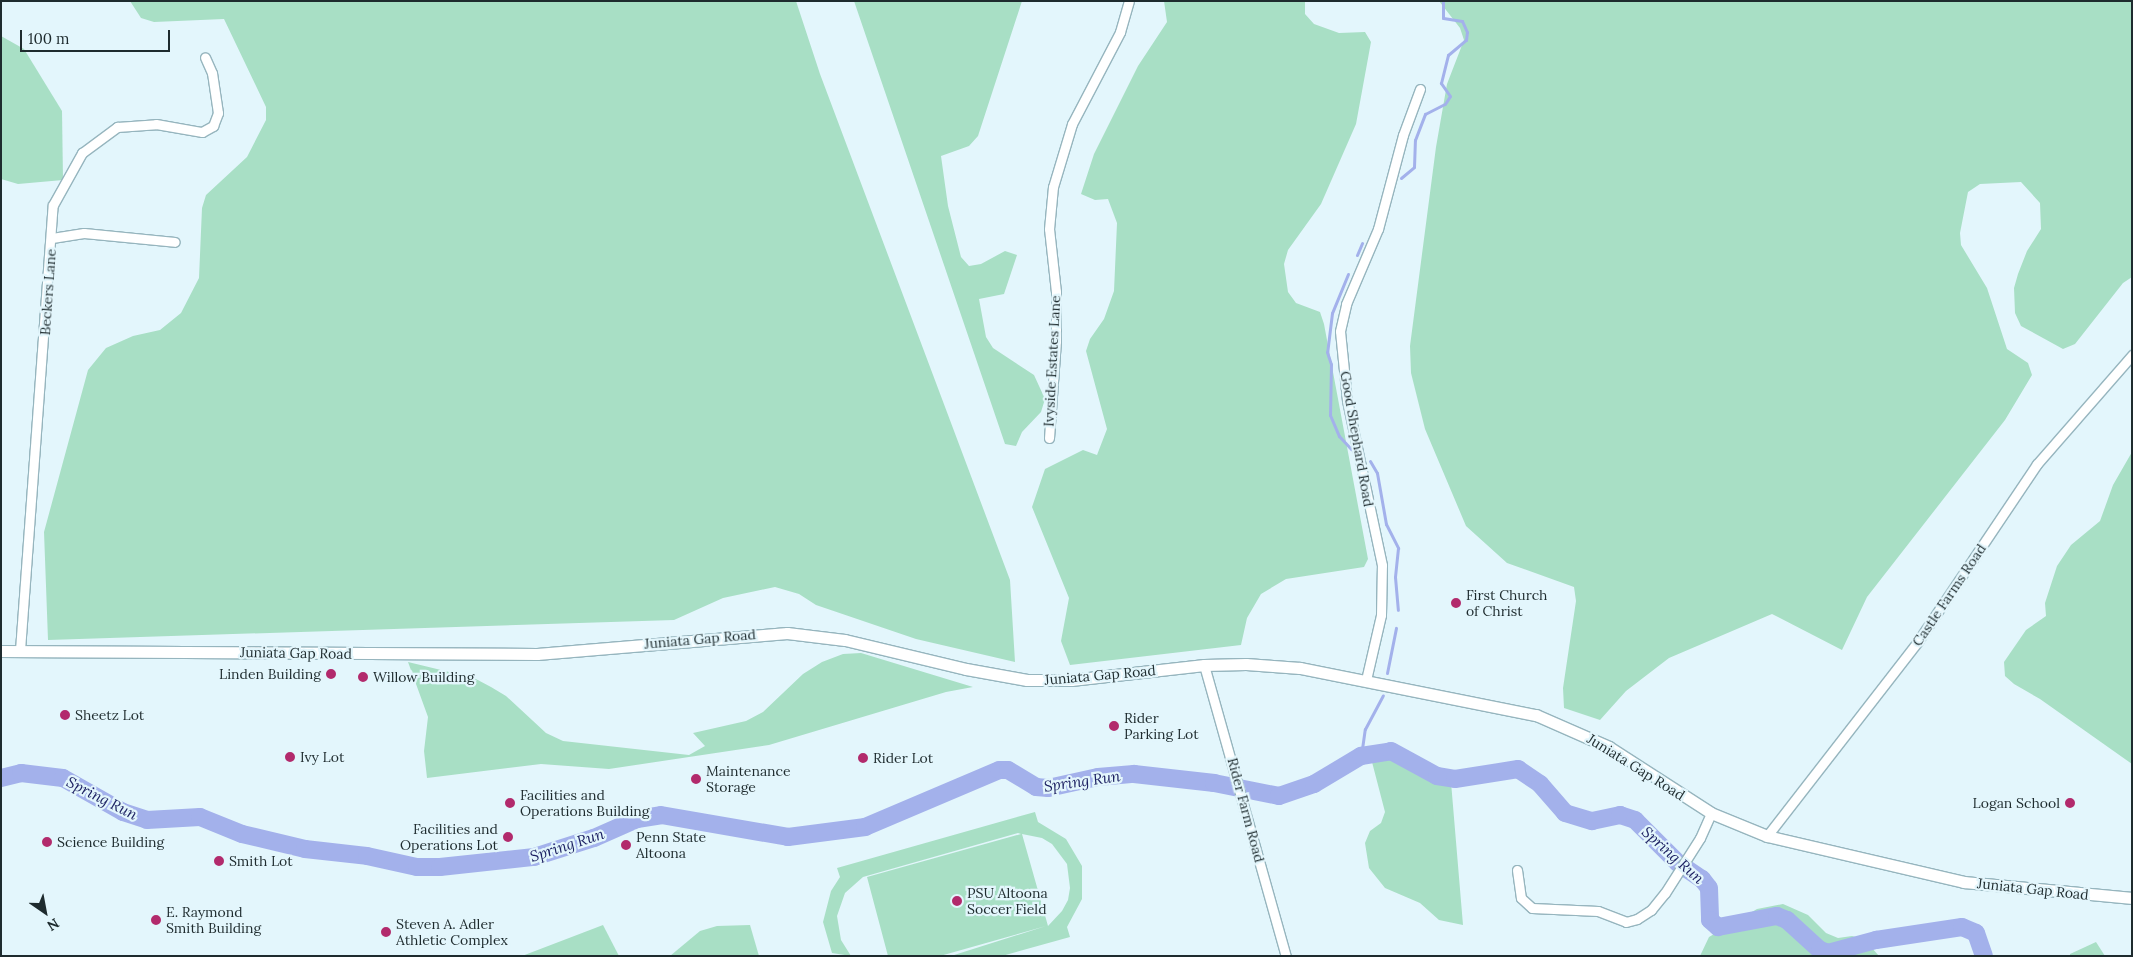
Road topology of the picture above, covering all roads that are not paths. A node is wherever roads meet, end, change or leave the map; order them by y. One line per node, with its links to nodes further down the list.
1 (1129, 1): 7 (street, Ivyside Estates Lane)
2 (205, 57): 4 (street, Beckers Lane)
3 (1420, 89): 11 (street, Good Shephard Road)
4 (52, 238): 5 (street); 8 (street, Beckers Lane)
5 (175, 242)
6 (2132, 355): 13 (street, Castle Farms Road)
7 (1049, 438)
8 (20, 650): 9 (main road, Juniata Gap Road); 10 (main road, Juniata Gap Road)
9 (1, 651)
10 (1204, 665): 11 (main road, Juniata Gap Road); 16 (street, Rider Farm Road)
11 (1366, 680): 12 (main road, Juniata Gap Road)
12 (1711, 813): 13 (main road, Juniata Gap Road); 14 (street)
13 (1767, 836): 15 (main road, Juniata Gap Road)
14 (1517, 870)
15 (2132, 898)
16 (1286, 956)

